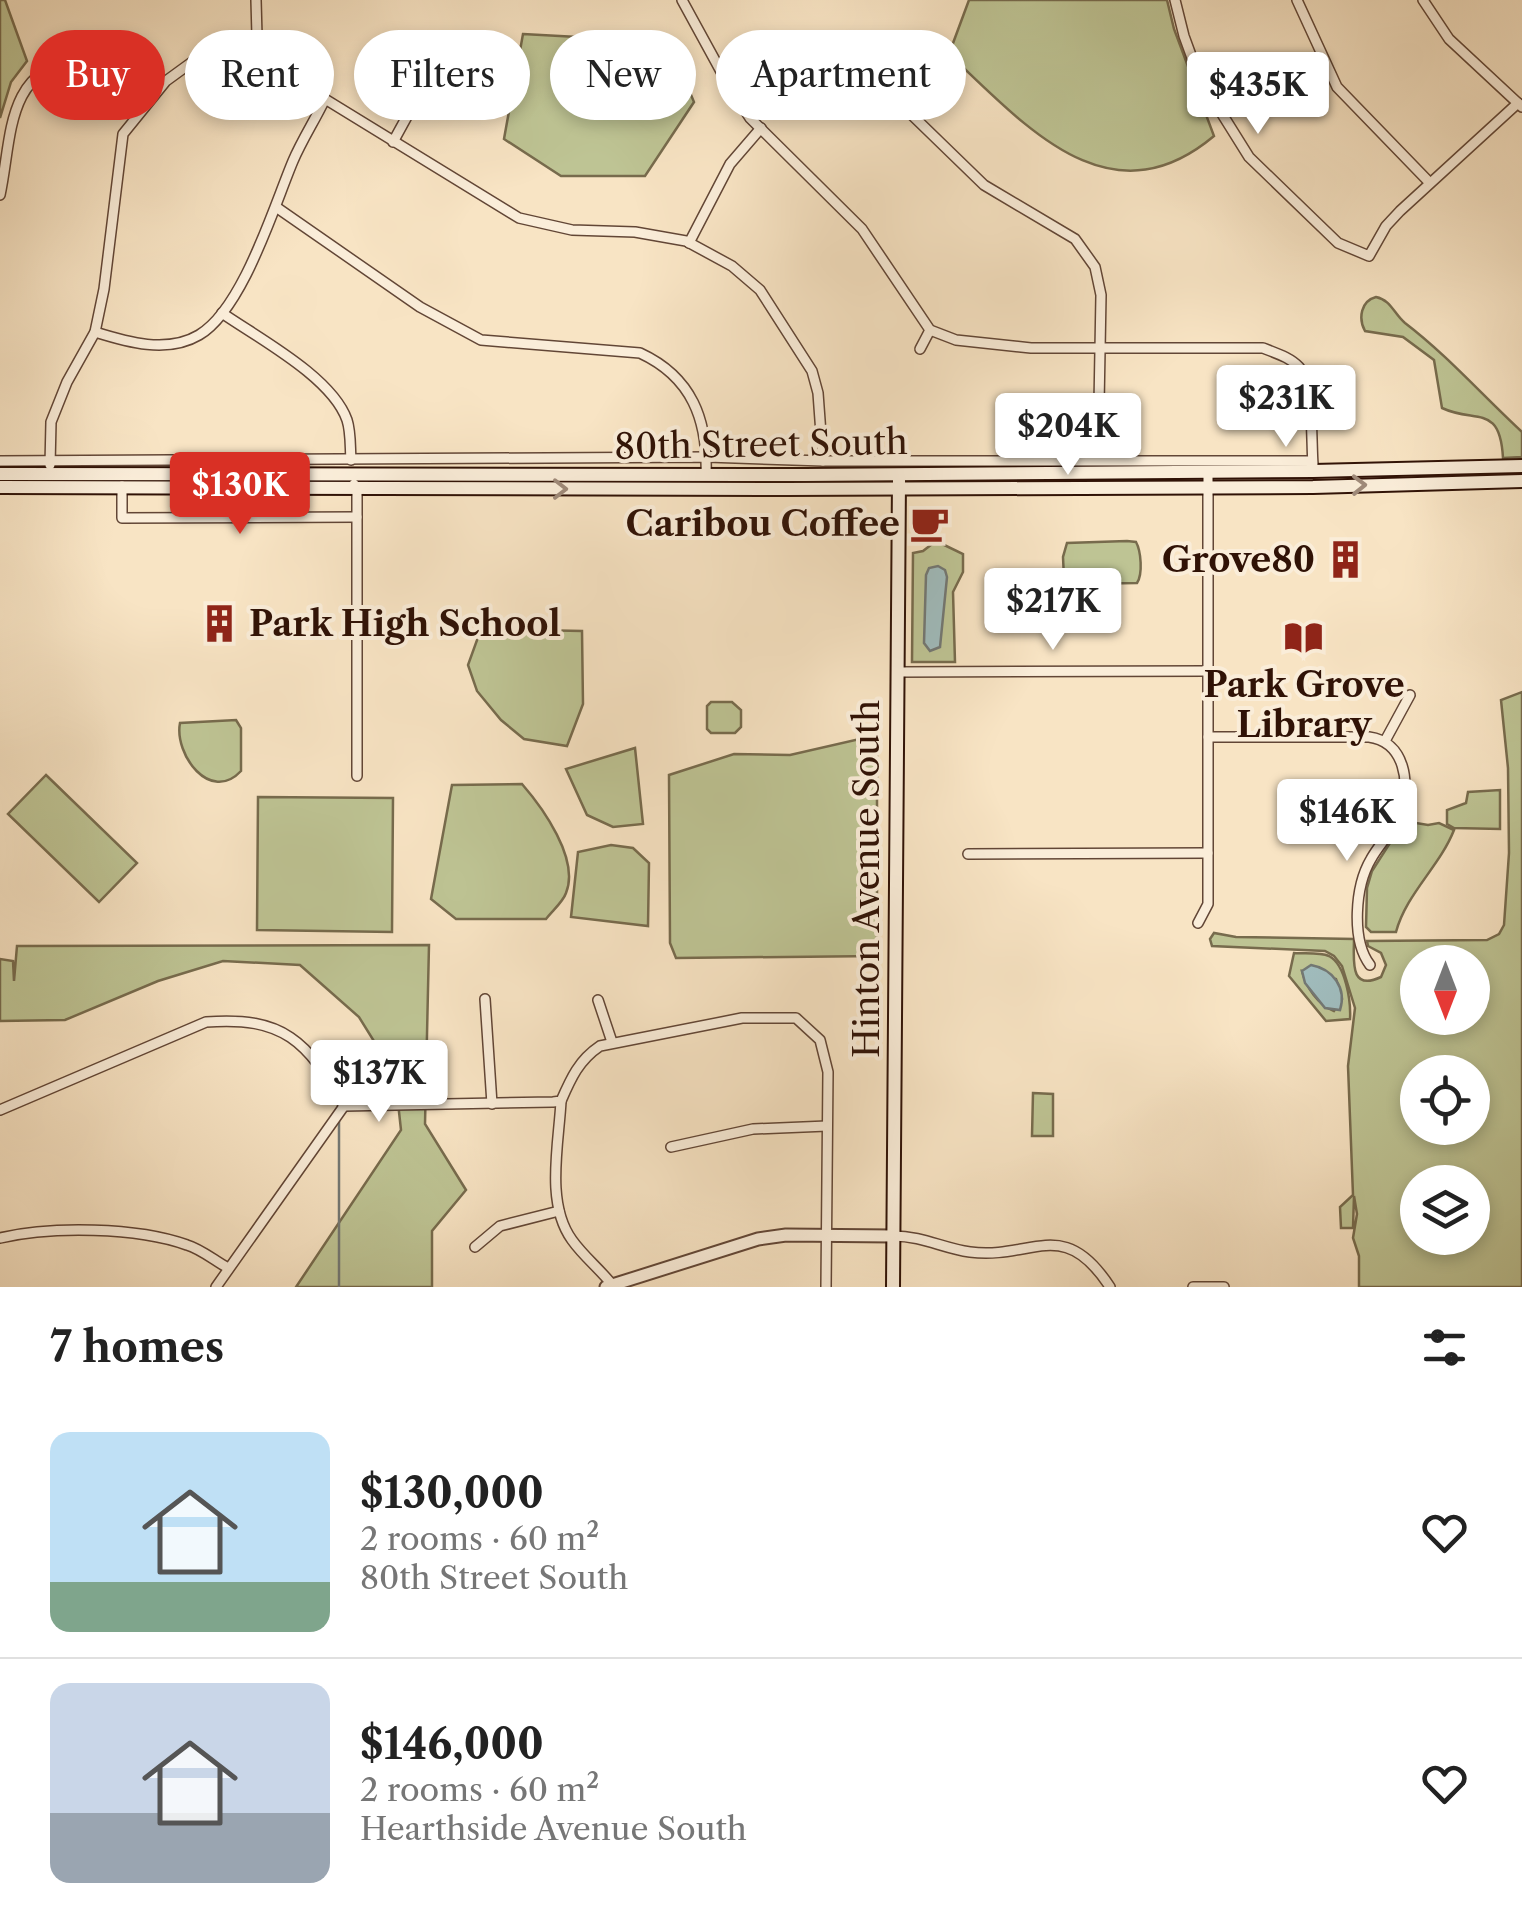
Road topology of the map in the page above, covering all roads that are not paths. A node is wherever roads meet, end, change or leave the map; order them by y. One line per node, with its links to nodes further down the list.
1 (256, 0): 6 (street)
2 (682, 0): 7 (street)
3 (1175, 0): 20 (street)
4 (1297, 0): 20 (street)
5 (1422, 0): 12 (street)
6 (257, 30)
7 (716, 62)
8 (185, 68): 10 (street)
9 (30, 82): 21 (street)
10 (165, 84)
11 (334, 105): 19 (street)
12 (1520, 105): 20 (street)
13 (134, 120): 26 (street)
14 (314, 120): 22 (street)
15 (404, 120): 19 (street)
16 (755, 120): 18 (street)
17 (917, 120): 27 (street)
18 (761, 128): 23 (street); 25 (street)
19 (392, 142): 23 (street)
20 (1429, 182)
21 (0, 195)
22 (276, 207): 24 (street); 29 (street)
23 (689, 243): 33 (street)
24 (222, 313): 26 (street); 31 (street)
25 (930, 330): 27 (street); 28 (street)
26 (95, 332): 36 (street)
27 (1100, 348): 30 (street); 34 (street)
28 (920, 349)
29 (706, 458): 31 (street, 80th Street South); 33 (street, 80th Street South); 41 (street)
30 (1098, 459): 33 (street, 80th Street South); 34 (street, 80th Street South)
31 (351, 460): 36 (street, 80th Street South)
32 (0, 461): 36 (street, 80th Street South)
33 (823, 461)
34 (1313, 466): 35 (main road, 80th Street South); 38 (main road, 80th Street South); 44 (street)
35 (1522, 466)
36 (50, 467): 39 (main road, 80th Street South); 42 (main road, 80th Street South); 47 (street)
37 (899, 472): 38 (main road, 80th Street South); 41 (main road, 80th Street South); 48 (main road, Hinton Avenue South)
38 (1208, 472): 46 (street)
39 (0, 474)
40 (348, 475): 41 (main road, 80th Street South); 42 (main road, 80th Street South); 49 (street)
41 (706, 475)
42 (122, 482): 47 (main road, 80th Street South); 49 (main road, 80th Street South); 50 (street)
43 (1522, 482): 44 (main road, 80th Street South, one-way to 43)
44 (1313, 486): 46 (main road, 80th Street South)
45 (0, 487): 47 (main road, 80th Street South)
46 (1208, 487): 48 (main road, 80th Street South); 51 (street)
47 (50, 488)
48 (900, 488): 49 (main road, 80th Street South, one-way to 48); 52 (main road, Hinton Avenue South)
49 (357, 489): 50 (street)
50 (358, 518): 56 (street)
51 (1208, 671): 52 (street); 54 (street)
52 (898, 672): 72 (main road, Hinton Avenue South)
53 (1410, 695): 55 (street)
54 (1208, 737): 55 (street); 57 (street)
55 (1385, 741): 60 (street)
56 (358, 776)
57 (1208, 853): 58 (street); 59 (street)
58 (968, 854)
59 (1198, 922)
60 (1370, 966)
61 (485, 998): 65 (street)
62 (598, 1000): 63 (street)
63 (612, 1042): 64 (street); 68 (street)
64 (561, 1101): 65 (street); 70 (street)
65 (492, 1104): 66 (street)
66 (344, 1106): 67 (street); 75 (street)
67 (0, 1110)
68 (828, 1126): 69 (street); 71 (street)
69 (671, 1146)
70 (559, 1211): 74 (street); 76 (street)
71 (827, 1235): 72 (street); 76 (street); 78 (street)
72 (893, 1236): 79 (main road, Hinton Avenue South); 80 (street)
73 (0, 1238): 75 (street)
74 (475, 1247)
75 (228, 1268): 77 (street)
76 (610, 1286)
77 (216, 1287)
78 (826, 1287)
79 (893, 1287)
80 (1110, 1287)
81 (1193, 1287): 82 (street)
82 (1224, 1287)

